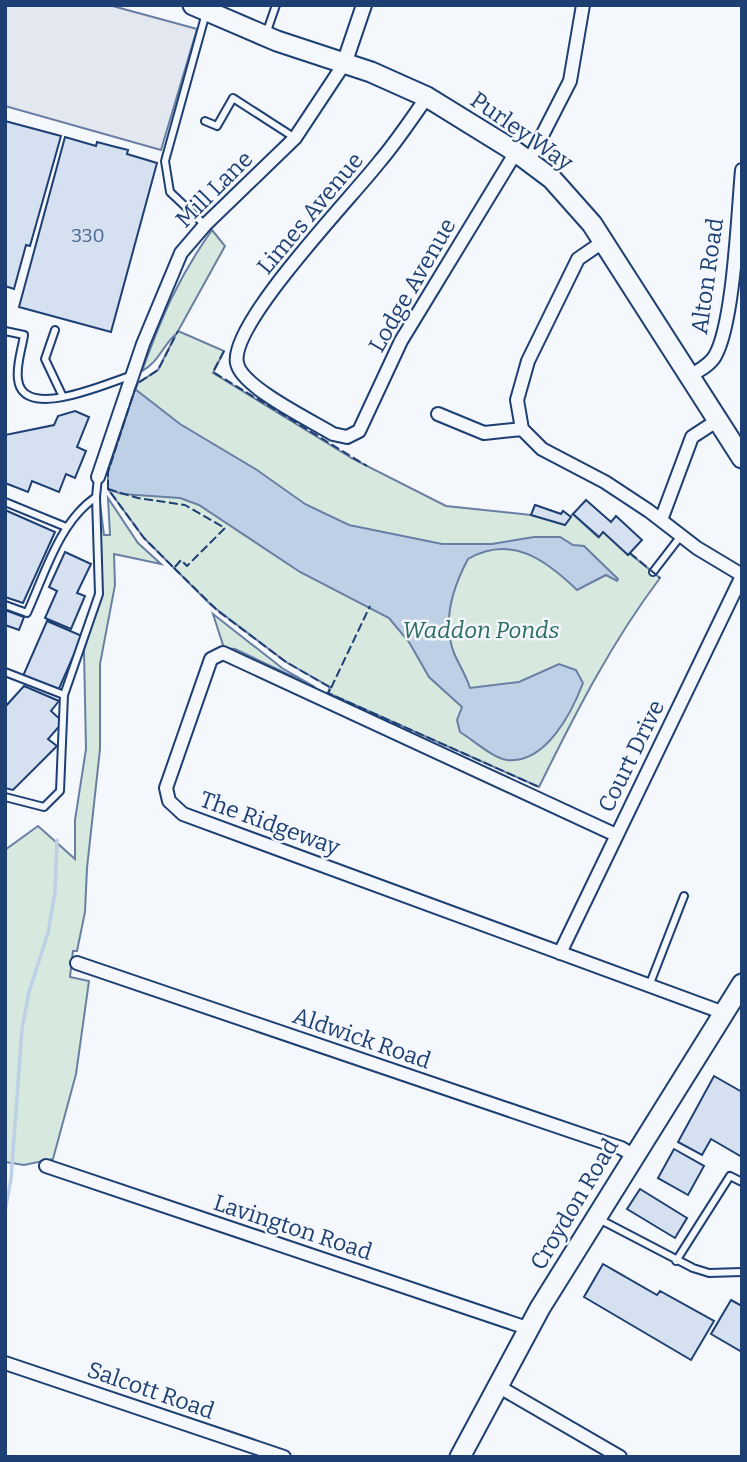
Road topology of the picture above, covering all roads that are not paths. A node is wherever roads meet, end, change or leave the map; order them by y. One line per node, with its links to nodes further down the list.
1 (276, 5): 5 (lane)
2 (364, 5): 6 (street)
3 (583, 5): 10 (street, Lodge Avenue)
4 (203, 7): 5 (highway, Purley Way); 12 (lane)
5 (265, 36): 6 (highway, Purley Way)
6 (344, 64): 7 (highway, Purley Way); 9 (street, Mill Lane)
7 (427, 97): 10 (highway, Purley Way); 22 (street, Limes Avenue)
8 (205, 121): 9 (lane)
9 (295, 138): 12 (street, Mill Lane)
10 (527, 154): 13 (highway, Purley Way); 22 (street, Lodge Avenue)
11 (742, 170): 17 (street, Alton Road)
12 (205, 225): 16 (street, Mill Lane)
13 (604, 241): 17 (highway, Purley Way); 21 (street)
14 (55, 330): 18 (lane)
15 (5, 331): 18 (lane)
16 (132, 376): 18 (lane); 24 (street, Mill Lane)
17 (690, 376): 20 (highway, Purley Way)
18 (62, 397)
19 (439, 414): 21 (street)
20 (718, 420): 23 (highway, Purley Way); 27 (street)
21 (522, 429): 27 (street)
22 (347, 437)
23 (742, 458)
24 (98, 477): 25 (lane)
25 (96, 497): 28 (lane); 34 (lane)
26 (5, 502): 28 (lane)
27 (661, 520): 29 (street)
28 (66, 527): 32 (lane)
29 (680, 537): 30 (lane); 31 (street)
30 (653, 572)
31 (742, 576): 36 (street, Court Drive)
32 (5, 605)
33 (5, 672): 34 (lane)
34 (64, 695): 35 (lane)
35 (5, 797)
36 (616, 835): 38 (street, Court Drive); 38 (street, The Ridgeway)
37 (684, 896): 40 (lane)
38 (560, 953): 40 (street, The Ridgeway)
39 (77, 963): 43 (street, Aldwick Road)
40 (649, 986): 42 (street, The Ridgeway)
41 (740, 991): 42 (highway, Croydon Road)
42 (724, 1013): 43 (highway, Croydon Road)
43 (633, 1155): 46 (highway, Croydon Road)
44 (47, 1162): 49 (street, Lavington Road)
45 (742, 1182): 47 (lane)
46 (595, 1216): 47 (lane); 49 (highway, Croydon Road)
47 (677, 1261): 48 (lane)
48 (742, 1272)
49 (527, 1328): 51 (highway, Croydon Road)
50 (5, 1363): 52 (street, Salcott Road)
51 (496, 1385): 53 (highway, Croydon Road); 54 (street)
52 (284, 1457)
53 (460, 1457)
54 (620, 1457)

